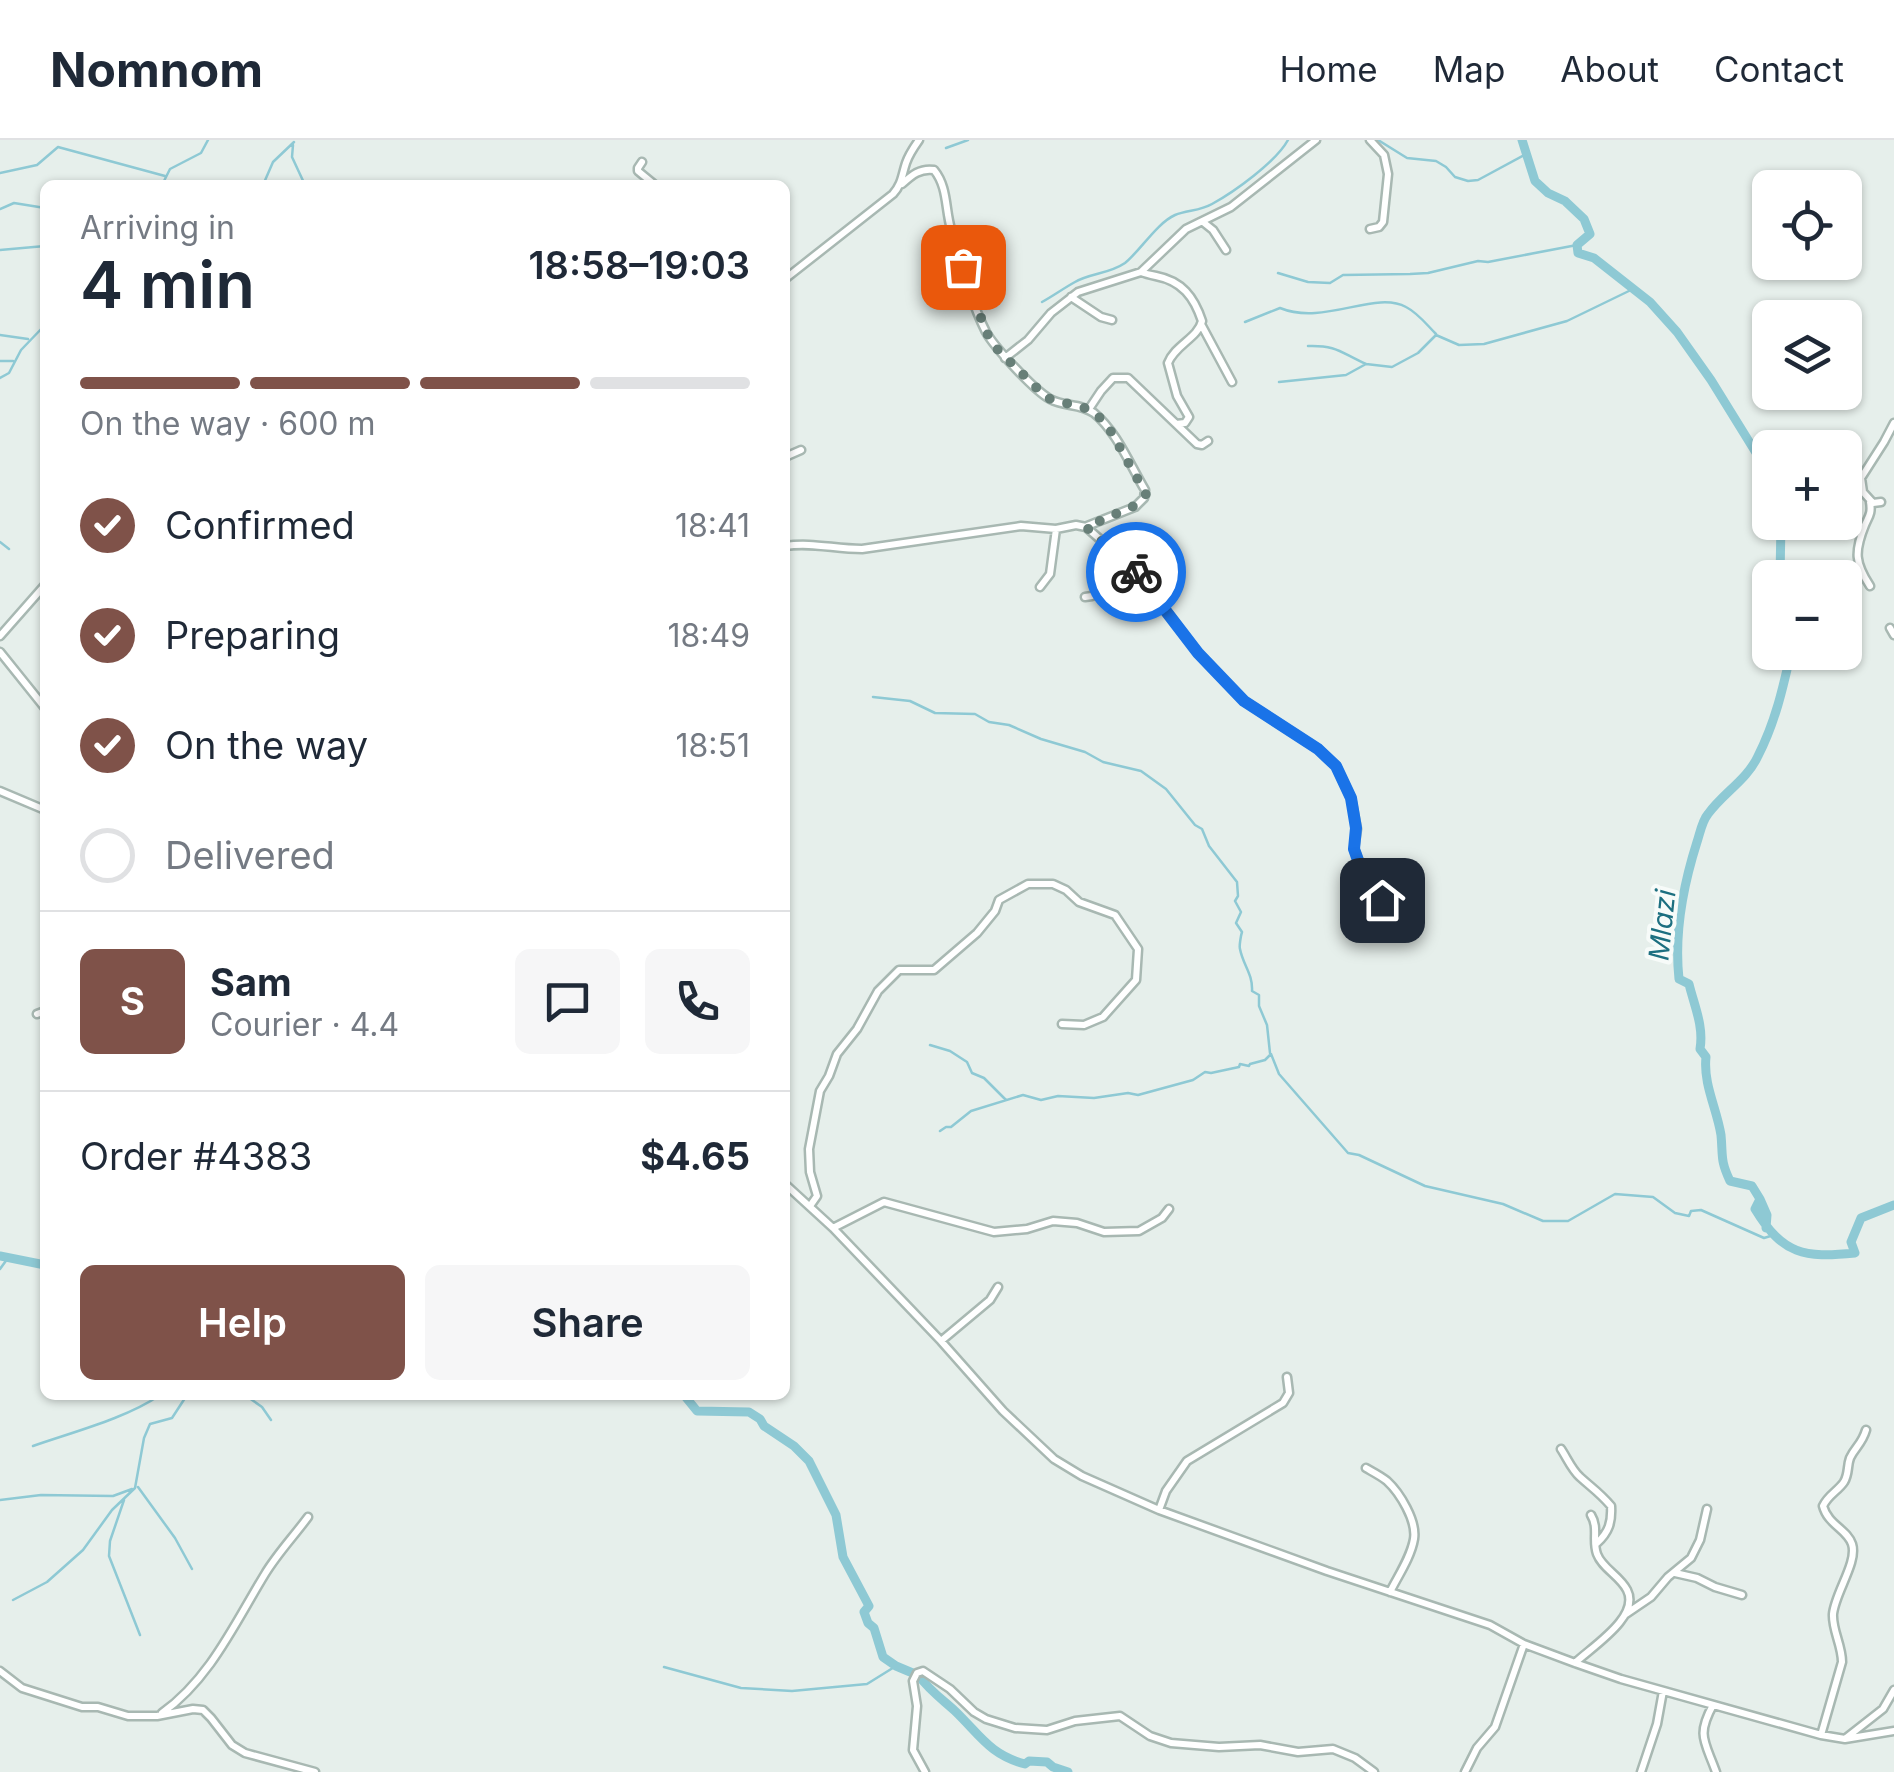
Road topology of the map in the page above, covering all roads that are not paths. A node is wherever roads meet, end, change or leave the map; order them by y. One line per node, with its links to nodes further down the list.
1 (919, 140): 6 (street)
2 (1316, 140): 7 (street)
3 (1373, 142): 8 (street)
4 (642, 162): 5 (street)
5 (650, 180)
6 (902, 184): 11 (street); 15 (street)
7 (1202, 222): 9 (street); 10 (street)
8 (1370, 229)
9 (1226, 250)
10 (1141, 272): 12 (street); 14 (street)
11 (790, 275)
12 (1071, 297): 13 (street); 15 (street)
13 (1112, 320)
14 (1202, 326): 16 (street); 18 (street)
15 (1005, 358): 17 (street)
16 (1232, 382)
17 (1088, 409): 18 (street); 25 (street)
18 (1176, 424): 20 (street)
19 (1894, 424): 23 (street)
20 (1208, 441)
21 (801, 450): 22 (street)
22 (790, 455)
23 (1869, 501): 24 (street); 29 (street)
24 (1882, 502)
25 (1086, 527): 26 (street); 27 (street)
26 (1056, 529): 28 (street); 30 (street)
27 (1104, 543): 32 (street); 38 (street)
28 (790, 545)
29 (1870, 586)
30 (1040, 587)
31 (40, 591): 33 (street)
32 (1085, 597)
33 (0, 636)
34 (1, 655): 35 (street)
35 (40, 702)
36 (0, 791): 37 (street)
37 (40, 808)
38 (1382, 900)
39 (1062, 1024): 41 (street)
40 (790, 1188): 41 (street)
41 (810, 1206): 43 (street)
42 (1170, 1209): 43 (street)
43 (833, 1228): 45 (street)
44 (998, 1287): 45 (street)
45 (940, 1341): 50 (street)
46 (1287, 1377): 50 (street)
47 (1866, 1430): 67 (street)
48 (1561, 1449): 54 (street)
49 (1366, 1468): 56 (street)
50 (1160, 1510): 56 (street)
51 (1707, 1510): 55 (street)
52 (1592, 1515): 54 (street)
53 (308, 1517): 65 (street)
54 (1596, 1544): 58 (street)
55 (1674, 1573): 57 (street); 58 (street)
56 (1390, 1592): 59 (street)
57 (1742, 1595)
58 (1625, 1615): 60 (street)
59 (1524, 1644): 60 (street); 72 (street)
60 (1575, 1664): 63 (street)
61 (0, 1671): 65 (street)
62 (1894, 1690): 68 (street)
63 (1663, 1691): 64 (street); 73 (street)
64 (1713, 1705): 67 (street); 74 (street)
65 (157, 1716): 69 (street)
66 (1894, 1731): 68 (street)
67 (1821, 1736): 68 (street)
68 (1845, 1739)
69 (314, 1772)
70 (926, 1772): 71 (street)
71 (1374, 1772)
72 (1465, 1772)
73 (1641, 1772)
74 (1716, 1772)

